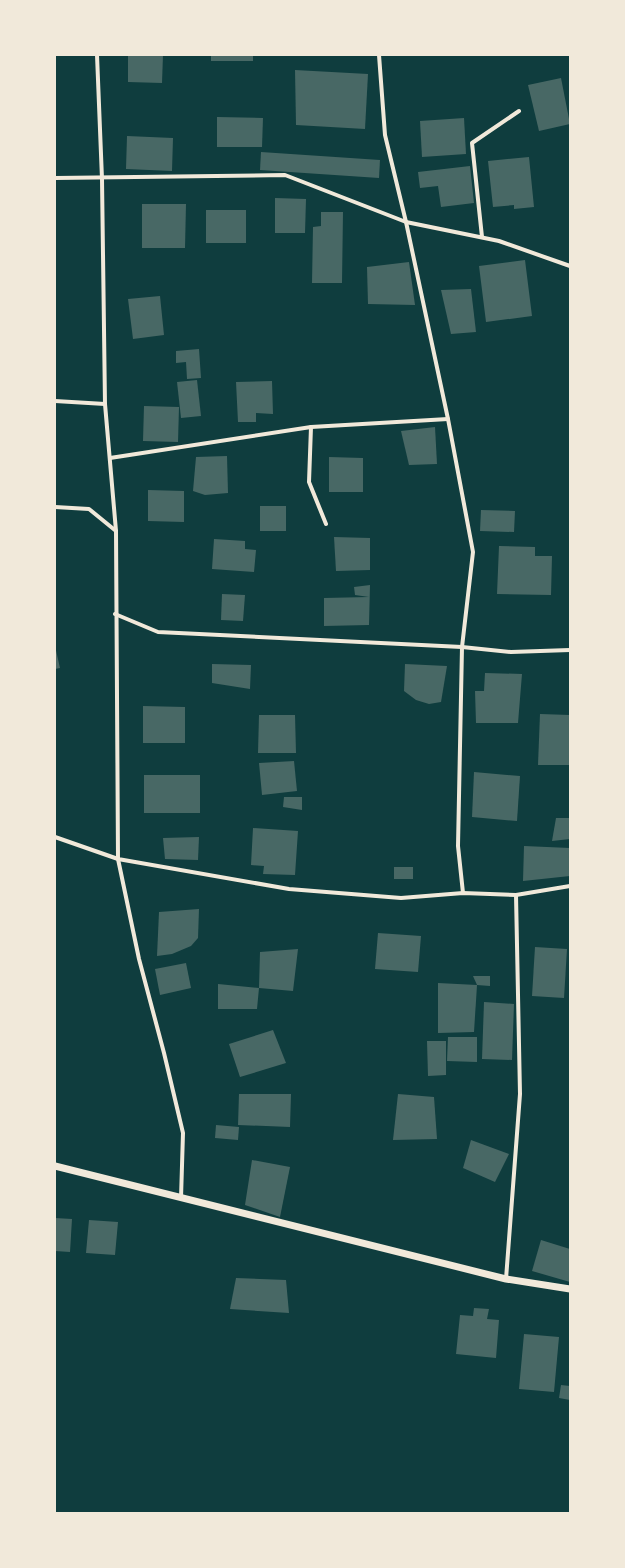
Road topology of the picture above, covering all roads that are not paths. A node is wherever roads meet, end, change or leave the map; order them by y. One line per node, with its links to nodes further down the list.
1 (97, 55): 5 (street)
2 (378, 55): 6 (street)
3 (519, 111): 7 (street)
4 (55, 178): 5 (street)
5 (102, 179): 6 (street); 10 (street)
6 (406, 222): 7 (street); 11 (street)
7 (482, 237): 8 (street)
8 (570, 266)
9 (55, 401): 10 (street)
10 (105, 404): 13 (street)
11 (448, 419): 12 (street); 18 (street)
12 (311, 427): 13 (street); 15 (street)
13 (110, 458): 16 (street)
14 (55, 507): 16 (street)
15 (326, 524)
16 (116, 531): 17 (street)
17 (115, 614): 18 (street); 21 (street)
18 (462, 647): 19 (street); 23 (street)
19 (570, 650)
20 (55, 837): 21 (street)
21 (118, 859): 23 (street); 26 (street)
22 (570, 886): 24 (street)
23 (463, 893): 24 (street)
24 (516, 895): 27 (street)
25 (55, 1166): 26 (street)
26 (181, 1198): 27 (street)
27 (506, 1280): 28 (street)
28 (570, 1289)

